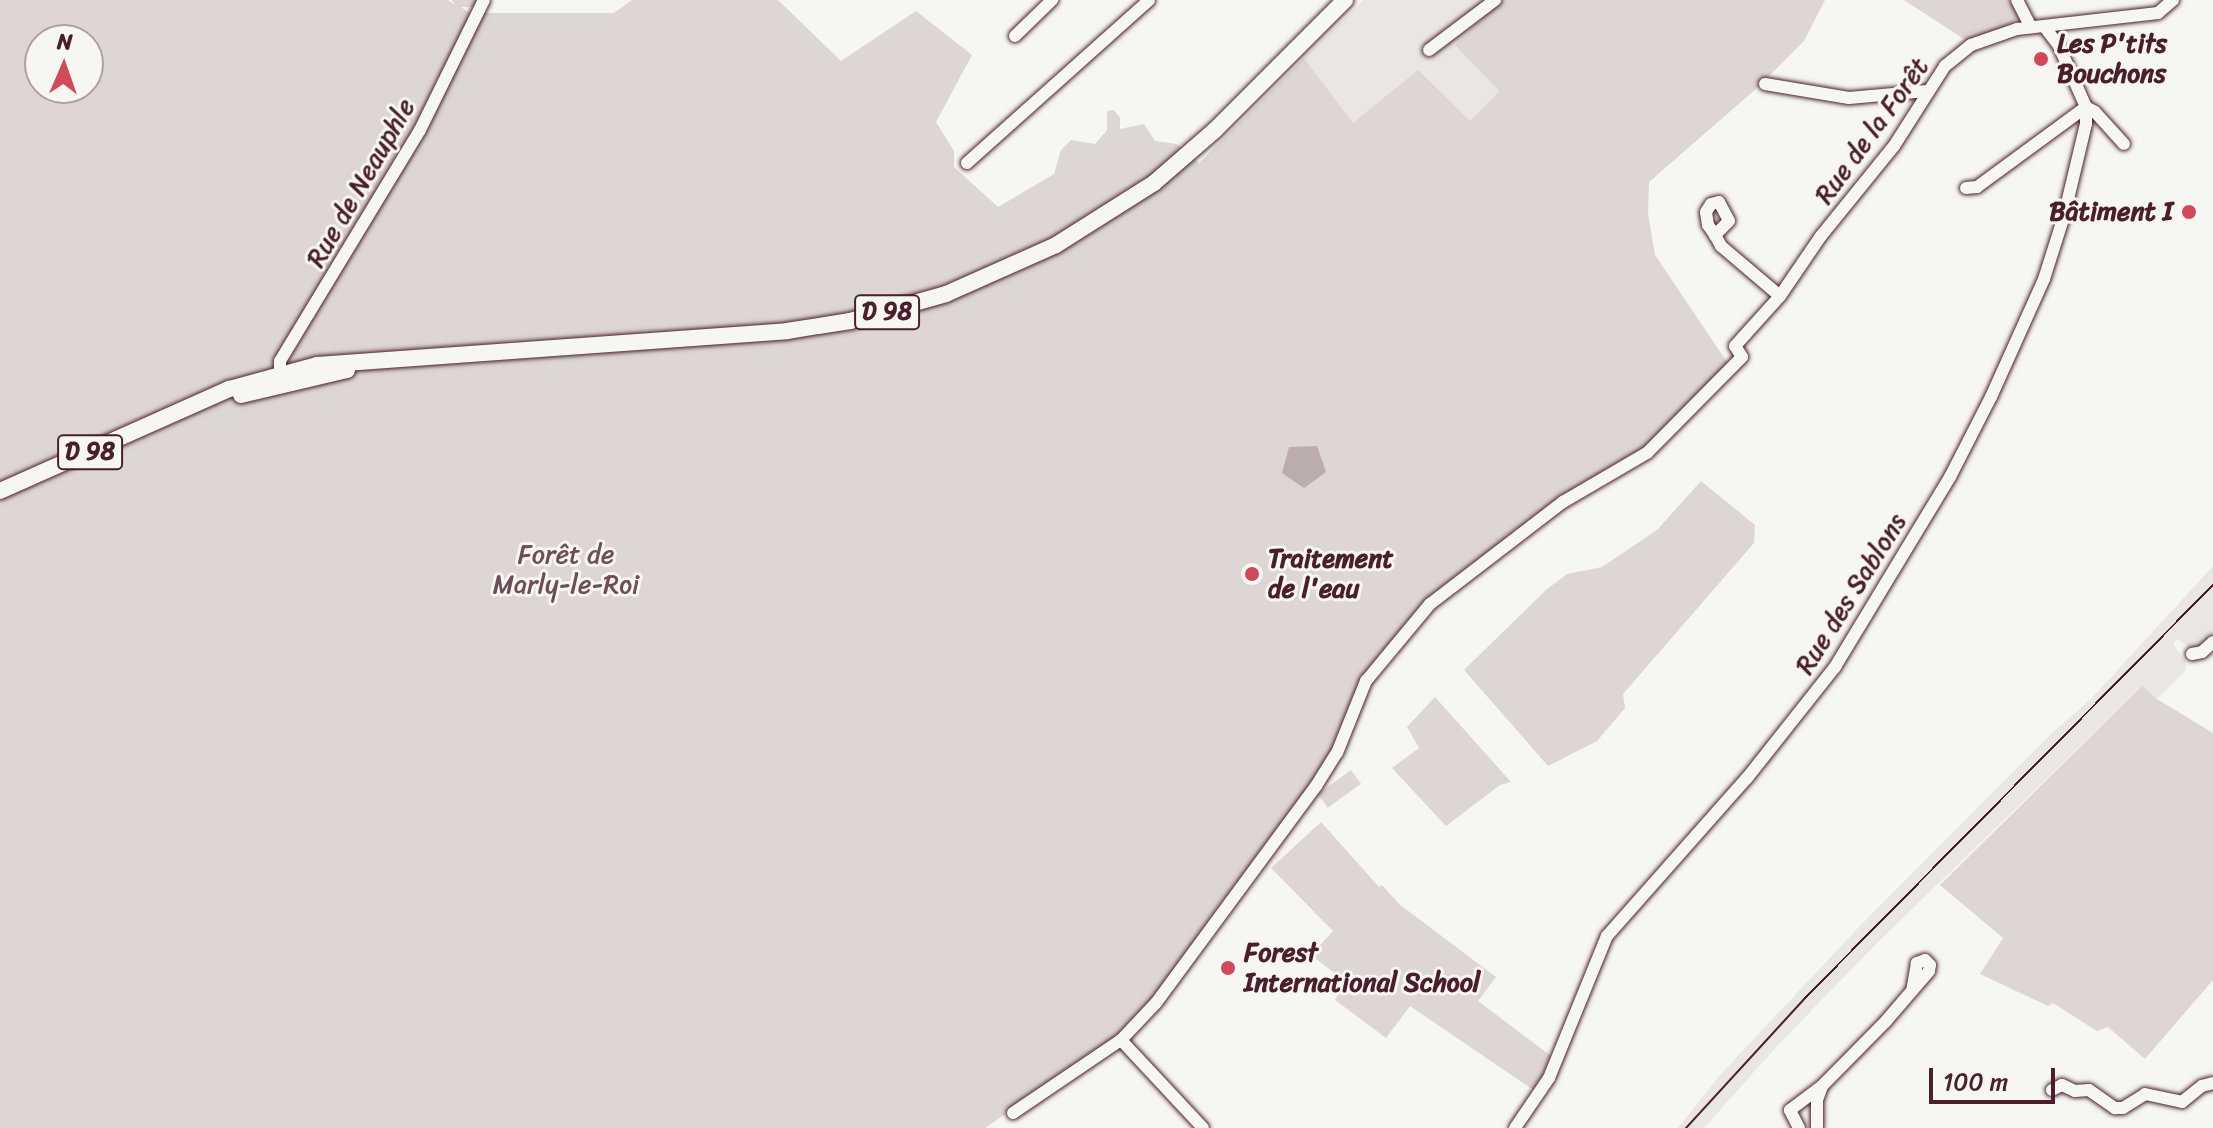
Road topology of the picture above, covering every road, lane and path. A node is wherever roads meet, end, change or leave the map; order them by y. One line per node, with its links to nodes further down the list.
1 (484, 0): 20 (street, Rue de Neauphle)
2 (1052, 0): 10 (street)
3 (1149, 0): 16 (street)
4 (1345, 0): 20 (main road, D 98)
5 (1495, 0): 11 (street)
6 (2017, 0): 8 (street)
7 (2173, 0): 9 (street, Rue de la Forêt)
8 (2031, 27): 9 (street, Rue de la Forêt); 13 (street, Rue de la Forêt)
9 (2046, 29): 14 (street)
10 (1015, 36)
11 (1429, 50)
12 (1765, 84): 13 (street)
13 (1927, 91): 19 (street, Rue de la Forêt)
14 (2086, 107): 15 (street); 17 (street); 31 (street, Rue des Sablons)
15 (2124, 144)
16 (967, 163)
17 (1966, 188)
18 (1715, 235): 19 (street)
19 (1780, 296): 25 (street, Rue de la Forêt)
20 (279, 379): 21 (main road, D 98)
21 (0, 491)
22 (2213, 642): 23 (street)
23 (2192, 654)
24 (1912, 990): 27 (street)
25 (1121, 1040): 29 (street); 30 (street)
26 (2213, 1083): 28 (street)
27 (1822, 1086): 32 (street); 33 (street)
28 (2052, 1090)
29 (1013, 1113)
30 (1203, 1128)
31 (1515, 1128)
32 (1799, 1128)
33 (1817, 1128)

